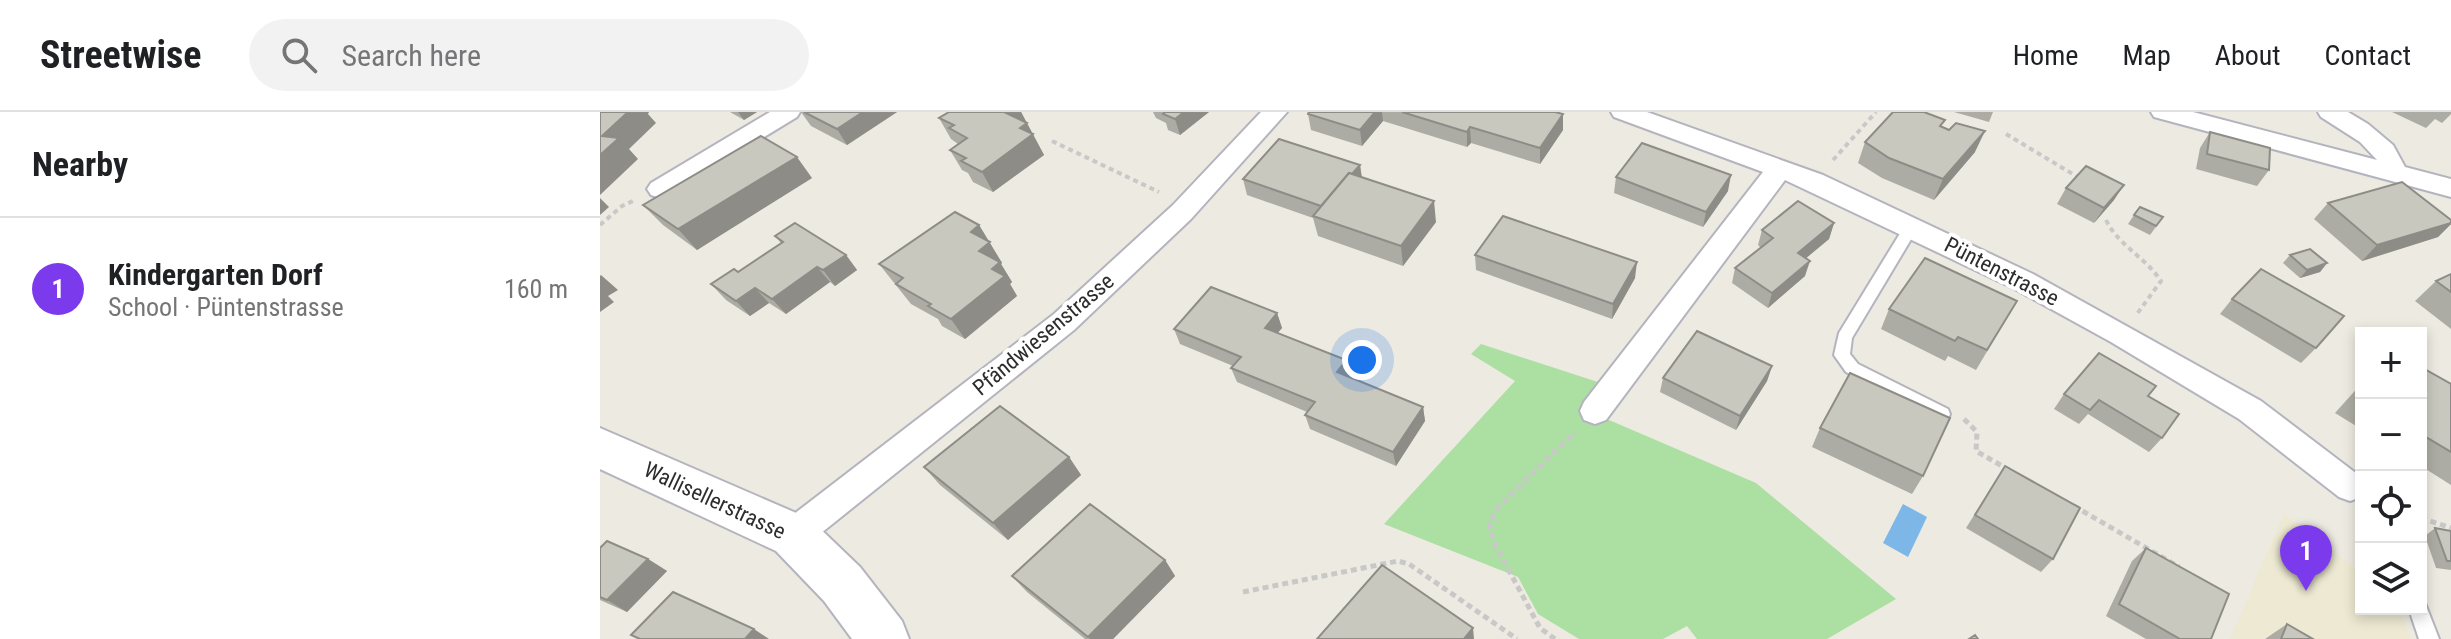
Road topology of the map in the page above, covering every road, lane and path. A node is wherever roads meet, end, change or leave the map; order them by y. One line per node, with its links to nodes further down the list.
1 (788, 112): 14 (street)
2 (1275, 112): 15 (street, Pfändwiesenstrasse)
3 (1623, 112): 10 (street, Püntenstrasse)
4 (1876, 112): 9 (path)
5 (2163, 112): 11 (street)
6 (2330, 112): 11 (street)
7 (2006, 134): 12 (path)
8 (1052, 141): 15 (path)
9 (1834, 159)
10 (1779, 169): 18 (street, Püntenstrasse); 20 (street)
11 (2394, 172): 13 (street)
12 (2083, 180)
13 (2451, 188)
14 (660, 189): 17 (path)
15 (1188, 206): 28 (street, Pfändwiesenstrasse)
16 (2106, 220): 19 (path)
17 (600, 225)
18 (1912, 226): 19 (street, Püntenstrasse); 21 (lane)
19 (2121, 334): 24 (street, Püntenstrasse)
20 (1595, 411): 34 (path)
21 (1942, 414): 23 (path)
22 (600, 448): 28 (main road, Wallisellerstrasse)
23 (2015, 473)
24 (2355, 492)
25 (2068, 504): 29 (path)
26 (2427, 520): 27 (path)
27 (2451, 528)
28 (793, 535): 32 (main road, Wallisellerstrasse)
29 (2187, 571)
30 (1243, 592): 33 (path)
31 (2420, 615): 35 (lane)
32 (883, 639)
33 (1517, 639)
34 (1555, 639)
35 (2429, 639)

